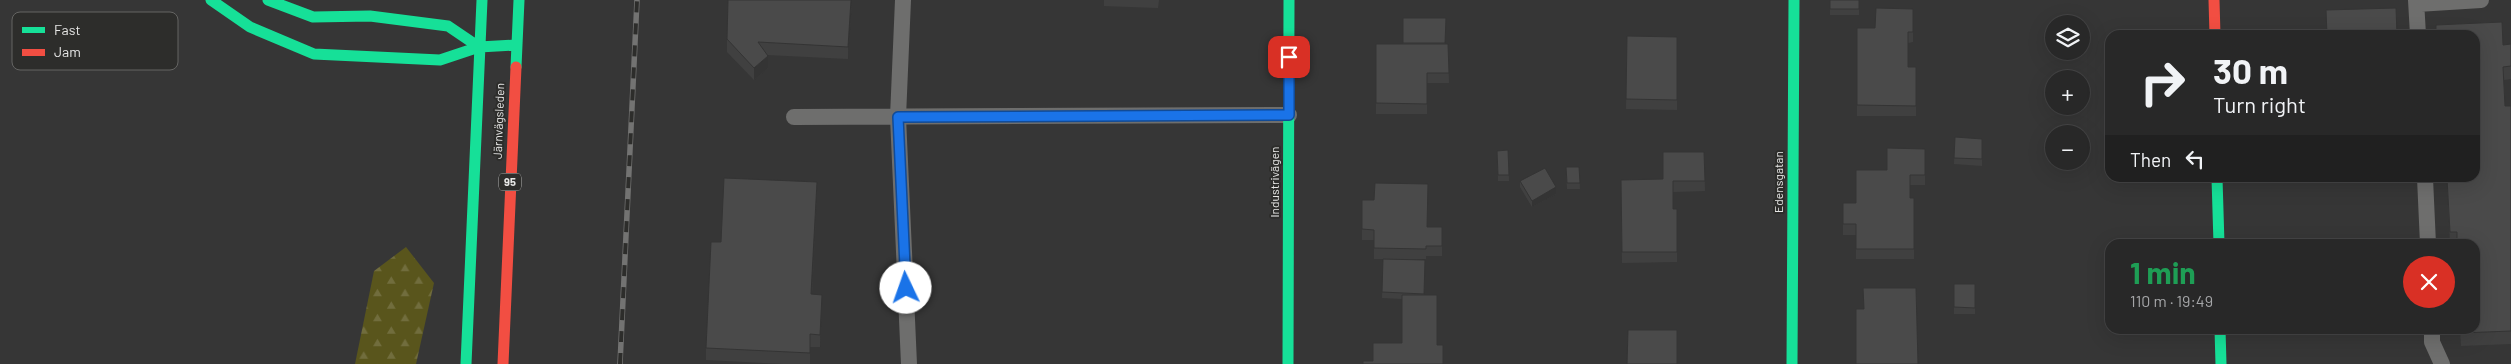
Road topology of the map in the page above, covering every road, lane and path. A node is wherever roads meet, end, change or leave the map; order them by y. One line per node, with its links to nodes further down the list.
1 (211, 0): 16 (main road)
2 (268, 0): 12 (main road)
3 (482, 0): 16 (main road, Järnvägsleden)
4 (519, 0): 15 (main road, Järnvägsleden / 95)
5 (903, 0): 19 (lane)
6 (1289, 0): 17 (main road, Industrivägen)
7 (1794, 0): 30 (main road, Edensgatan)
8 (2214, 0): 13 (main road)
9 (2481, 0): 10 (lane)
10 (2416, 2): 14 (lane)
11 (387, 8): 12 (main road)
12 (370, 16): 16 (main road)
13 (2215, 30)
14 (2418, 30)
15 (516, 45): 16 (main road); 27 (main road, Järnvägsleden / 95)
16 (479, 47): 26 (main road, Järnvägsleden)
17 (1289, 115): 19 (lane); 29 (main road, Industrivägen)
18 (794, 117): 19 (lane)
19 (898, 117): 28 (lane)
20 (2217, 182): 22 (main road)
21 (2425, 182): 23 (lane)
22 (2219, 239)
23 (2428, 239)
24 (2220, 334): 31 (main road)
25 (2432, 334): 32 (lane)
26 (466, 364)
27 (502, 364)
28 (910, 364)
29 (1288, 364)
30 (1792, 364)
31 (2221, 364)
32 (2442, 364)

